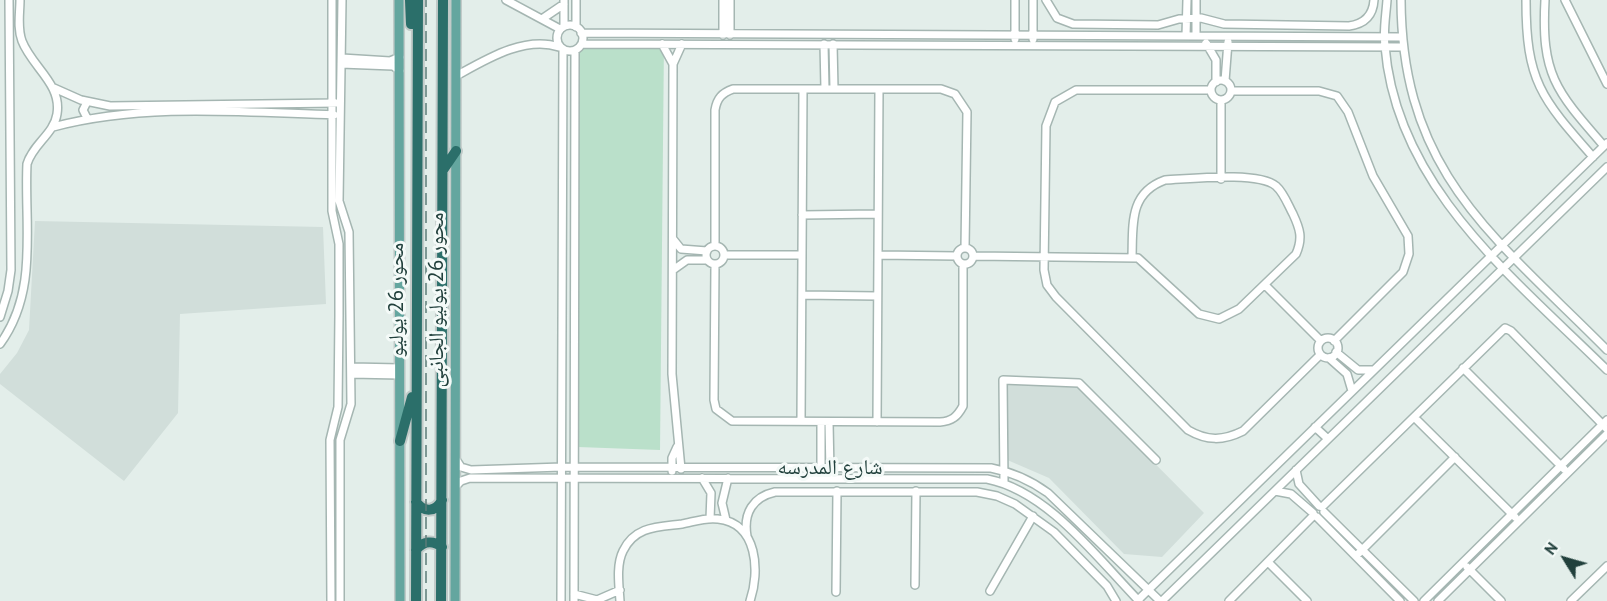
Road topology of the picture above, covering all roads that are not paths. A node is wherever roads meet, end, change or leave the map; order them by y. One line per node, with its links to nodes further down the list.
1 (9, 0): 31 (street)
2 (20, 0): 32 (street)
3 (399, 0): 62 (main road, محور 26 يوليو الجانبى)
4 (410, 0): 61 (highway)
5 (418, 0): 61 (highway, محور 26 يوليو)
6 (443, 0): 94 (highway)
7 (456, 0): 68 (main road, محور 26 يوليو الجانبى)
8 (506, 0): 26 (street)
9 (576, 0): 30 (street)
10 (723, 0): 34 (street)
11 (730, 0): 34 (street)
12 (1015, 0): 37 (street)
13 (1033, 0): 38 (street)
14 (1046, 0): 28 (street)
15 (1374, 0): 27 (street)
16 (1387, 0): 43 (street)
17 (1401, 0): 44 (street)
18 (1527, 0): 92 (street)
19 (1545, 0): 90 (street)
20 (1565, 0): 71 (street)
21 (564, 2): 26 (street); 29 (street)
22 (332, 3): 23 (street); 82 (street)
23 (342, 3): 64 (street)
24 (1187, 4): 25 (street); 28 (street)
25 (1196, 4): 27 (street)
26 (542, 19): 29 (street)
27 (1196, 19): 28 (street); 40 (street)
28 (1186, 20): 39 (street)
29 (562, 28): 30 (street); 59 (street)
30 (579, 30): 33 (street); 45 (street)
31 (10, 31): 32 (street); 97 (street)
32 (20, 31): 72 (street)
33 (605, 33): 34 (street); 46 (street)
34 (727, 35): 35 (street)
35 (790, 35): 36 (street); 49 (street)
36 (857, 35): 37 (street); 52 (street)
37 (1015, 35): 38 (street); 53 (street)
38 (1033, 35): 39 (street); 54 (street)
39 (1186, 36): 40 (street)
40 (1196, 36): 41 (street)
41 (1209, 36): 42 (street); 55 (street)
42 (1226, 36): 43 (street); 56 (street)
43 (1384, 37): 44 (street); 57 (street)
44 (1401, 38): 58 (street)
45 (582, 44): 46 (street); 60 (street)
46 (605, 44): 47 (street)
47 (662, 44): 48 (street); 66 (street)
48 (682, 44): 49 (street); 66 (street)
49 (791, 44): 50 (street)
50 (824, 44): 51 (street); 74 (street)
51 (833, 44): 52 (street); 75 (street)
52 (858, 44): 53 (street)
53 (1015, 44): 54 (street)
54 (1033, 44): 55 (street)
55 (1206, 45): 56 (street); 63 (street)
56 (1228, 45): 57 (street); 65 (street)
57 (1385, 46): 58 (street); 109 (street)
58 (1402, 47): 101 (street)
59 (561, 48): 60 (street); 68 (street); 157 (street)
60 (575, 50): 158 (street)
61 (418, 51): 141 (highway, محور 26 يوليو)
62 (400, 57): 64 (street); 67 (main road, محور 26 يوليو الجانبى)
63 (1216, 60): 65 (street); 70 (street)
64 (342, 61): 67 (street); 83 (street)
65 (1225, 61): 69 (street)
66 (673, 64): 100 (street)
67 (400, 71): 139 (main road, محور 26 يوليو الجانبى)
68 (456, 76): 91 (main road, محور 26 يوليو الجانبى)
69 (1225, 81): 70 (street); 78 (street)
70 (1215, 82): 77 (street)
71 (1607, 84)
72 (54, 88): 80 (street); 89 (street)
73 (803, 89): 74 (street); 99 (street); 102 (street)
74 (825, 89): 75 (street)
75 (834, 89): 76 (street)
76 (879, 89): 98 (street); 103 (street)
77 (1211, 90): 79 (street); 113 (street)
78 (1231, 91): 79 (street); 128 (street)
79 (1221, 100): 95 (street)
80 (87, 102): 84 (street); 88 (street)
81 (310, 103): 82 (street); 84 (street); 85 (street)
82 (332, 103): 83 (street); 87 (street)
83 (341, 103): 86 (street)
84 (231, 108): 85 (street); 88 (street)
85 (310, 114): 87 (street)
86 (341, 114): 87 (street); 124 (street)
87 (332, 115): 125 (street)
88 (87, 118): 89 (street)
89 (53, 127): 96 (street)
90 (1606, 144): 92 (street)
91 (456, 151): 94 (highway); 154 (main road, محور 26 يوليو الجانبى)
92 (1593, 157): 101 (street)
93 (1606, 170): 112 (street)
94 (442, 171): 183 (highway)
95 (1221, 179): 114 (street); 121 (street)
96 (26, 189): 97 (street); 129 (street)
97 (10, 191): 126 (street)
98 (878, 214): 99 (street); 108 (street)
99 (802, 215): 107 (street)
100 (673, 239): 104 (street); 120 (street)
101 (1502, 244): 109 (street); 112 (street)
102 (716, 246): 105 (street); 106 (street)
103 (964, 248): 110 (street); 111 (street)
104 (687, 250): 105 (street); 115 (street)
105 (707, 251): 116 (street)
106 (724, 255): 107 (street); 117 (street)
107 (802, 255): 122 (street)
108 (878, 255): 110 (street); 123 (street)
109 (1491, 255): 119 (street); 136 (street)
110 (957, 256): 118 (street)
111 (974, 256): 113 (street); 118 (street)
112 (1514, 256): 119 (street); 130 (street)
113 (1044, 257): 114 (street); 132 (street)
114 (1132, 257): 121 (street)
115 (687, 260): 116 (street); 120 (street)
116 (707, 260): 117 (street)
117 (715, 264): 144 (street)
118 (963, 264): 146 (street)
119 (1503, 267): 137 (street); 150 (street)
120 (673, 270): 152 (street)
121 (1265, 285): 127 (street)
122 (802, 295): 123 (street); 144 (street)
123 (878, 296): 146 (street)
124 (349, 314): 125 (street); 138 (street)
125 (339, 315): 174 (street)
126 (0, 317)
127 (1321, 341): 128 (street); 132 (street)
128 (1334, 341): 131 (street)
129 (0, 344)
130 (1607, 350)
131 (1336, 352): 133 (street); 134 (street)
132 (1320, 355): 133 (street)
133 (1329, 358): 140 (street)
134 (1353, 368): 136 (street); 140 (street)
135 (1463, 368): 143 (street); 147 (street); 156 (street)
136 (1373, 370): 142 (street)
137 (1607, 370)
138 (351, 371): 139 (street); 175 (street)
139 (400, 371): 151 (main road, محور 26 يوليو الجانبى)
140 (1347, 374): 142 (street)
141 (416, 382): 151 (highway); 184 (highway, محور 26 يوليو)
142 (1352, 391): 148 (street)
143 (1414, 417): 153 (street); 185 (street)
144 (801, 421): 145 (street)
145 (825, 422): 146 (street); 161 (street); 162 (street)
146 (877, 422)
147 (1605, 424): 156 (street)
148 (1315, 427): 150 (street); 205 (street)
149 (1607, 434): 165 (street)
150 (1328, 439): 163 (street)
151 (400, 441): 212 (main road, محور 26 يوليو الجانبى)
152 (677, 447): 159 (street); 160 (street)
153 (1455, 457): 186 (street); 196 (street)
154 (455, 458): 157 (street, شارع المدرسه); 177 (main road, محور 26 يوليو الجانبى)
155 (1156, 460): 164 (street)
156 (1561, 466): 165 (street); 186 (street)
157 (562, 467): 158 (street, شارع المدرسه); 166 (street)
158 (576, 467): 159 (street, شارع المدرسه); 167 (street)
159 (672, 467): 160 (street, شارع المدرسه); 168 (street)
160 (681, 468): 161 (street, شارع المدرسه); 169 (street)
161 (821, 468): 162 (street, شارع المدرسه); 172 (street)
162 (830, 469): 164 (street, شارع المدرسه); 173 (street)
163 (1296, 470): 178 (street); 181 (street)
164 (1004, 471): 176 (street); 192 (street, شارع المدرسه)
165 (1568, 473): 191 (street)
166 (562, 478): 167 (street, شارع المدرسه); 177 (street, شارع المدرسه); 216 (street)
167 (576, 478): 168 (street, شارع المدرسه); 208 (street)
168 (672, 478): 169 (street, شارع المدرسه)
169 (681, 478): 170 (street, شارع المدرسه)
170 (702, 478): 171 (street, شارع المدرسه); 189 (street)
171 (728, 478): 172 (street, شارع المدرسه); 190 (street)
172 (821, 478): 173 (street, شارع المدرسه)
173 (830, 478): 176 (street, شارع المدرسه)
174 (331, 479): 175 (street); 210 (street)
175 (340, 479): 211 (street)
176 (1004, 483): 194 (street, شارع المدرسه)
177 (454, 487): 215 (main road, محور 26 يوليو الجانبى)
178 (1301, 488): 182 (street); 185 (street)
179 (837, 491): 180 (street); 193 (street); 207 (street)
180 (916, 491): 188 (street); 203 (street)
181 (1275, 491): 182 (street); 220 (street)
182 (1294, 496): 187 (street)
183 (442, 500): 184 (highway); 195 (highway)
184 (416, 502): 197 (highway, محور 26 يوليو)
185 (1322, 508): 187 (street); 196 (street)
186 (1512, 514): 191 (street); 200 (street)
187 (1315, 515): 198 (street); 199 (street)
188 (1033, 516): 206 (street); 219 (street)
189 (710, 519): 190 (street); 204 (street)
190 (726, 520): 193 (street)
191 (1519, 521): 202 (street)
192 (1087, 532): 194 (street); 205 (street, شارع المدرسه)
193 (747, 536): 218 (street)
194 (1079, 540): 209 (street, شارع المدرسه)
195 (442, 547): 197 (highway); 214 (highway)
196 (1362, 549): 198 (street); 224 (street)
197 (416, 550): 213 (highway, محور 26 يوليو)
198 (1356, 556): 223 (street)
199 (1268, 562): 221 (street); 222 (street)
200 (1463, 563): 202 (street); 225 (street)
201 (1607, 566): 228 (street)
202 (1470, 570): 226 (street); 227 (street)
203 (915, 585)
204 (620, 590): 208 (street); 217 (street)
205 (1148, 590): 209 (street); 220 (street, شارع المدرسه)
206 (990, 591)
207 (836, 592)
208 (574, 597)
209 (1139, 600)
210 (331, 601)
211 (340, 601)
212 (400, 601)
213 (416, 601)
214 (441, 601)
215 (454, 601)
216 (561, 601)
217 (620, 601)
218 (750, 601)
219 (1116, 601)
220 (1161, 601)
221 (1229, 601)
222 (1307, 601)
223 (1400, 601)
224 (1414, 601)
225 (1424, 601)
226 (1438, 601)
227 (1501, 601)
228 (1572, 601)

